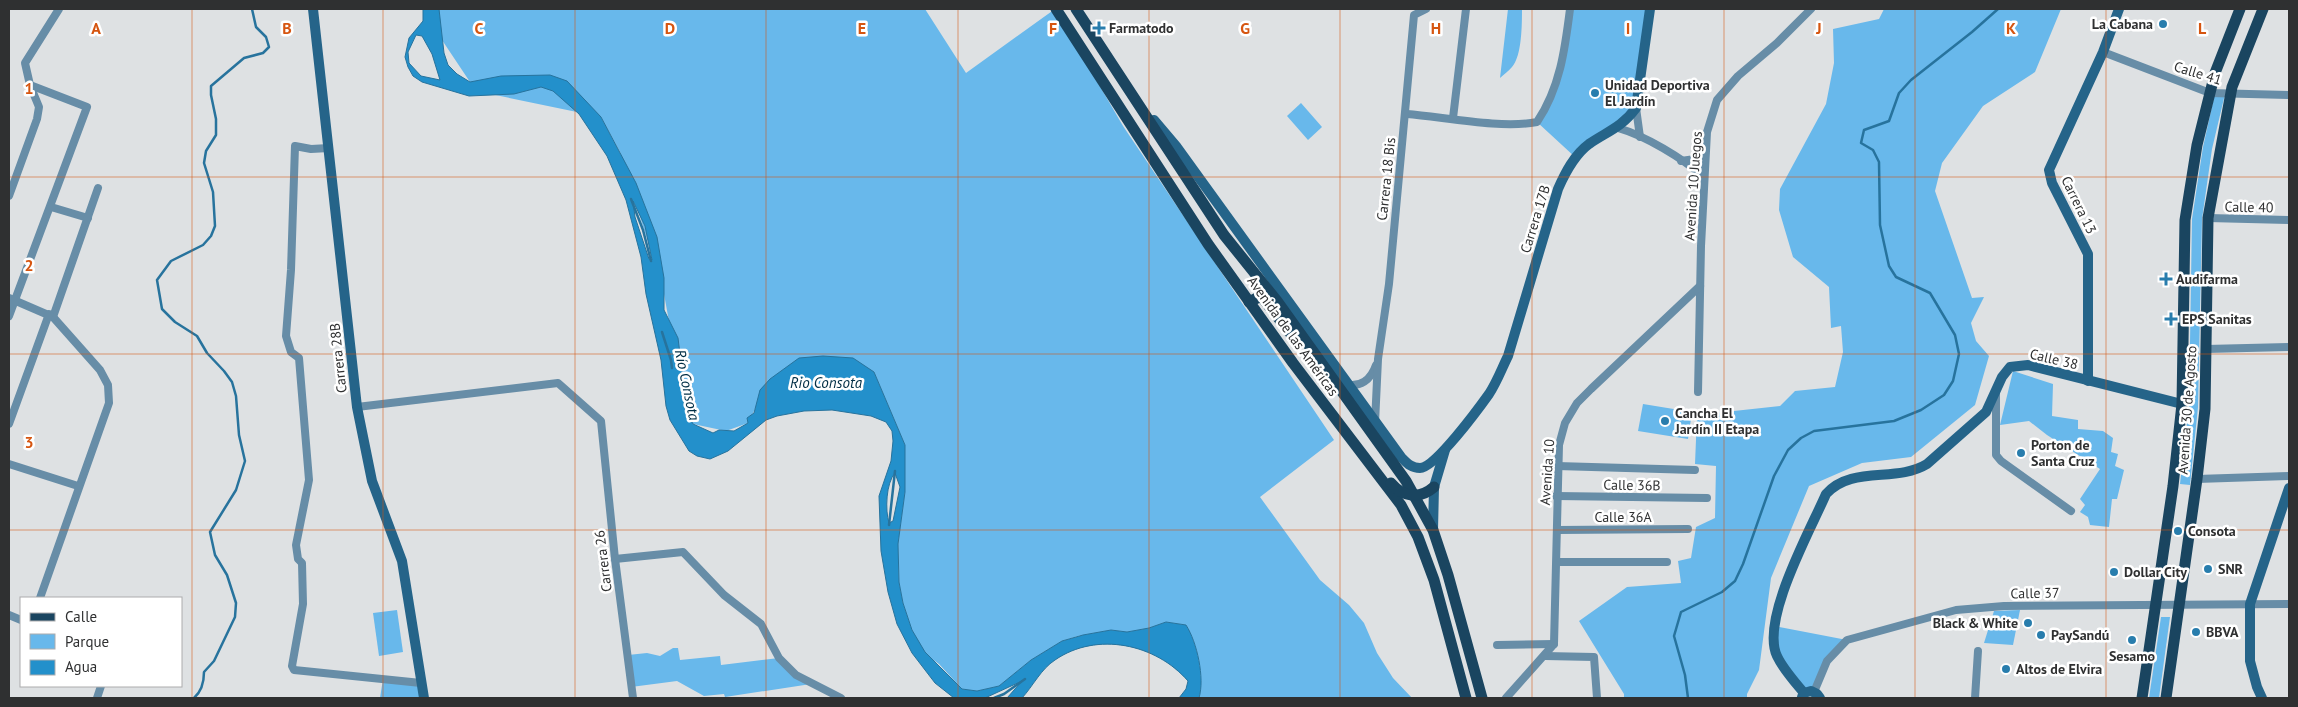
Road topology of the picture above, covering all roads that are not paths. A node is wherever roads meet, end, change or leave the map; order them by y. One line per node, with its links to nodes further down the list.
1 (59, 9): 14 (street)
2 (313, 9): 24 (street, Carrera 28B)
3 (1056, 9): 36 (main road, Avenida de las Américas)
4 (1076, 9): 18 (main road, Avenida de las Américas)
5 (1426, 9): 20 (street, Carrera 18 Bis)
6 (1466, 9): 21 (street)
7 (1570, 9): 21 (street)
8 (1650, 9): 19 (street)
9 (1811, 9): 25 (street, Avenida 10 Juegos)
10 (2120, 9): 13 (street, Carrera 13)
11 (2240, 9): 15 (main road, Avenida 30 de Agosto)
12 (2264, 9): 16 (main road, Avenida 30 de Agosto)
13 (2103, 52): 15 (street, Calle 41); 43 (street, Carrera 13)
14 (30, 85): 29 (street); 30 (street)
15 (2210, 93): 16 (street, Calle 41); 47 (main road, Avenida 30 de Agosto)
16 (2231, 95): 17 (street, Calle 41); 32 (main road, Avenida 30 de Agosto)
17 (2289, 95)
18 (1134, 98): 42 (main road, Avenida de las Américas); 44 (street)
19 (1636, 108): 22 (street, Carrera 17B); 23 (street)
20 (1406, 114): 21 (street); 41 (street, Carrera 18 Bis)
21 (1453, 118)
22 (1618, 128): 23 (street); 52 (street, Carrera 17B)
23 (1640, 137): 26 (street)
24 (329, 148): 48 (street, Carrera 28B); 81 (street)
25 (1705, 153): 26 (street); 27 (street, Avenida 10 Juegos)
26 (1681, 161): 27 (street)
27 (1704, 177): 34 (street, Avenida 10 Juegos)
28 (98, 188): 31 (street)
29 (9, 196)
30 (51, 207): 31 (street); 35 (street)
31 (88, 218): 37 (street)
32 (2208, 218): 33 (street, Calle 40); 40 (main road, Avenida 30 de Agosto)
33 (2289, 220)
34 (1700, 286): 46 (street, Avenida 10 Juegos); 55 (street, Avenida 10)
35 (12, 299): 37 (street); 38 (street)
36 (1249, 302): 42 (main road); 53 (main road, Avenida de las Américas)
37 (51, 315): 50 (street); 59 (street)
38 (9, 316)
39 (2289, 347): 40 (street)
40 (2206, 349): 58 (main road, Avenida 30 de Agosto)
41 (1378, 359): 44 (street, Carrera 18 Bis); 49 (street, Carrera 18 Bis)
42 (1332, 380): 44 (street); 51 (main road, Avenida de las Américas)
43 (2088, 381): 45 (street, Calle 38); 47 (street, Calle 38)
44 (1349, 385): 49 (street)
45 (1996, 389): 65 (street); 82 (street, Calle 38)
46 (1698, 392)
47 (2182, 404): 76 (main road, Avenida 30 de Agosto)
48 (357, 407): 69 (street, Carrera 26); 81 (street, Carrera 28B)
49 (1375, 420): 51 (street, Carrera 18 Bis); 52 (street, Carrera 17B)
50 (9, 424)
51 (1377, 440): 62 (main road, Avenida de las Américas)
52 (1445, 449): 60 (street, Carrera 17B)
53 (1361, 452): 62 (main road); 86 (main road, Avenida de las Américas)
54 (9, 464): 59 (street)
55 (1557, 466): 56 (street); 63 (street, Avenida 10)
56 (1695, 470)
57 (2289, 476): 58 (street)
58 (2198, 478): 73 (main road, Avenida 30 de Agosto)
59 (78, 486): 72 (street)
60 (1434, 487): 62 (main road); 66 (street, Carrera 17B)
61 (2289, 488): 74 (street)
62 (1414, 496): 66 (main road, Avenida de las Américas)
63 (1556, 496): 64 (street, Calle 36B); 67 (street, Avenida 10)
64 (1707, 498)
65 (2071, 511)
66 (1433, 530): 87 (main road, Avenida de las Américas)
67 (1557, 530): 68 (street, Calle 36A); 70 (street, Avenida 10)
68 (1688, 530)
69 (615, 559): 84 (street, Carrera 26); 85 (street)
70 (1557, 562): 71 (street); 77 (street, Avenida 10)
71 (1667, 562)
72 (40, 597)
73 (2180, 604): 74 (street, Calle 37); 76 (street, Calle 37); 92 (main road, Avenida 30 de Agosto)
74 (2250, 604): 75 (street, Calle 37); 93 (street)
75 (2289, 604)
76 (2156, 605): 82 (street, Calle 37); 91 (main road, Avenida 30 de Agosto)
77 (1554, 644): 78 (street); 80 (street)
78 (1497, 645)
79 (1978, 651): 90 (street)
80 (1545, 656): 88 (street); 89 (street)
81 (420, 683): 83 (street, Carrera 28B)
82 (1810, 695)
83 (424, 698)
84 (633, 698)
85 (841, 698)
86 (1466, 698)
87 (1482, 698)
88 (1506, 698)
89 (1596, 698)
90 (1974, 698)
91 (2142, 698)
92 (2166, 698)
93 (2262, 698)

